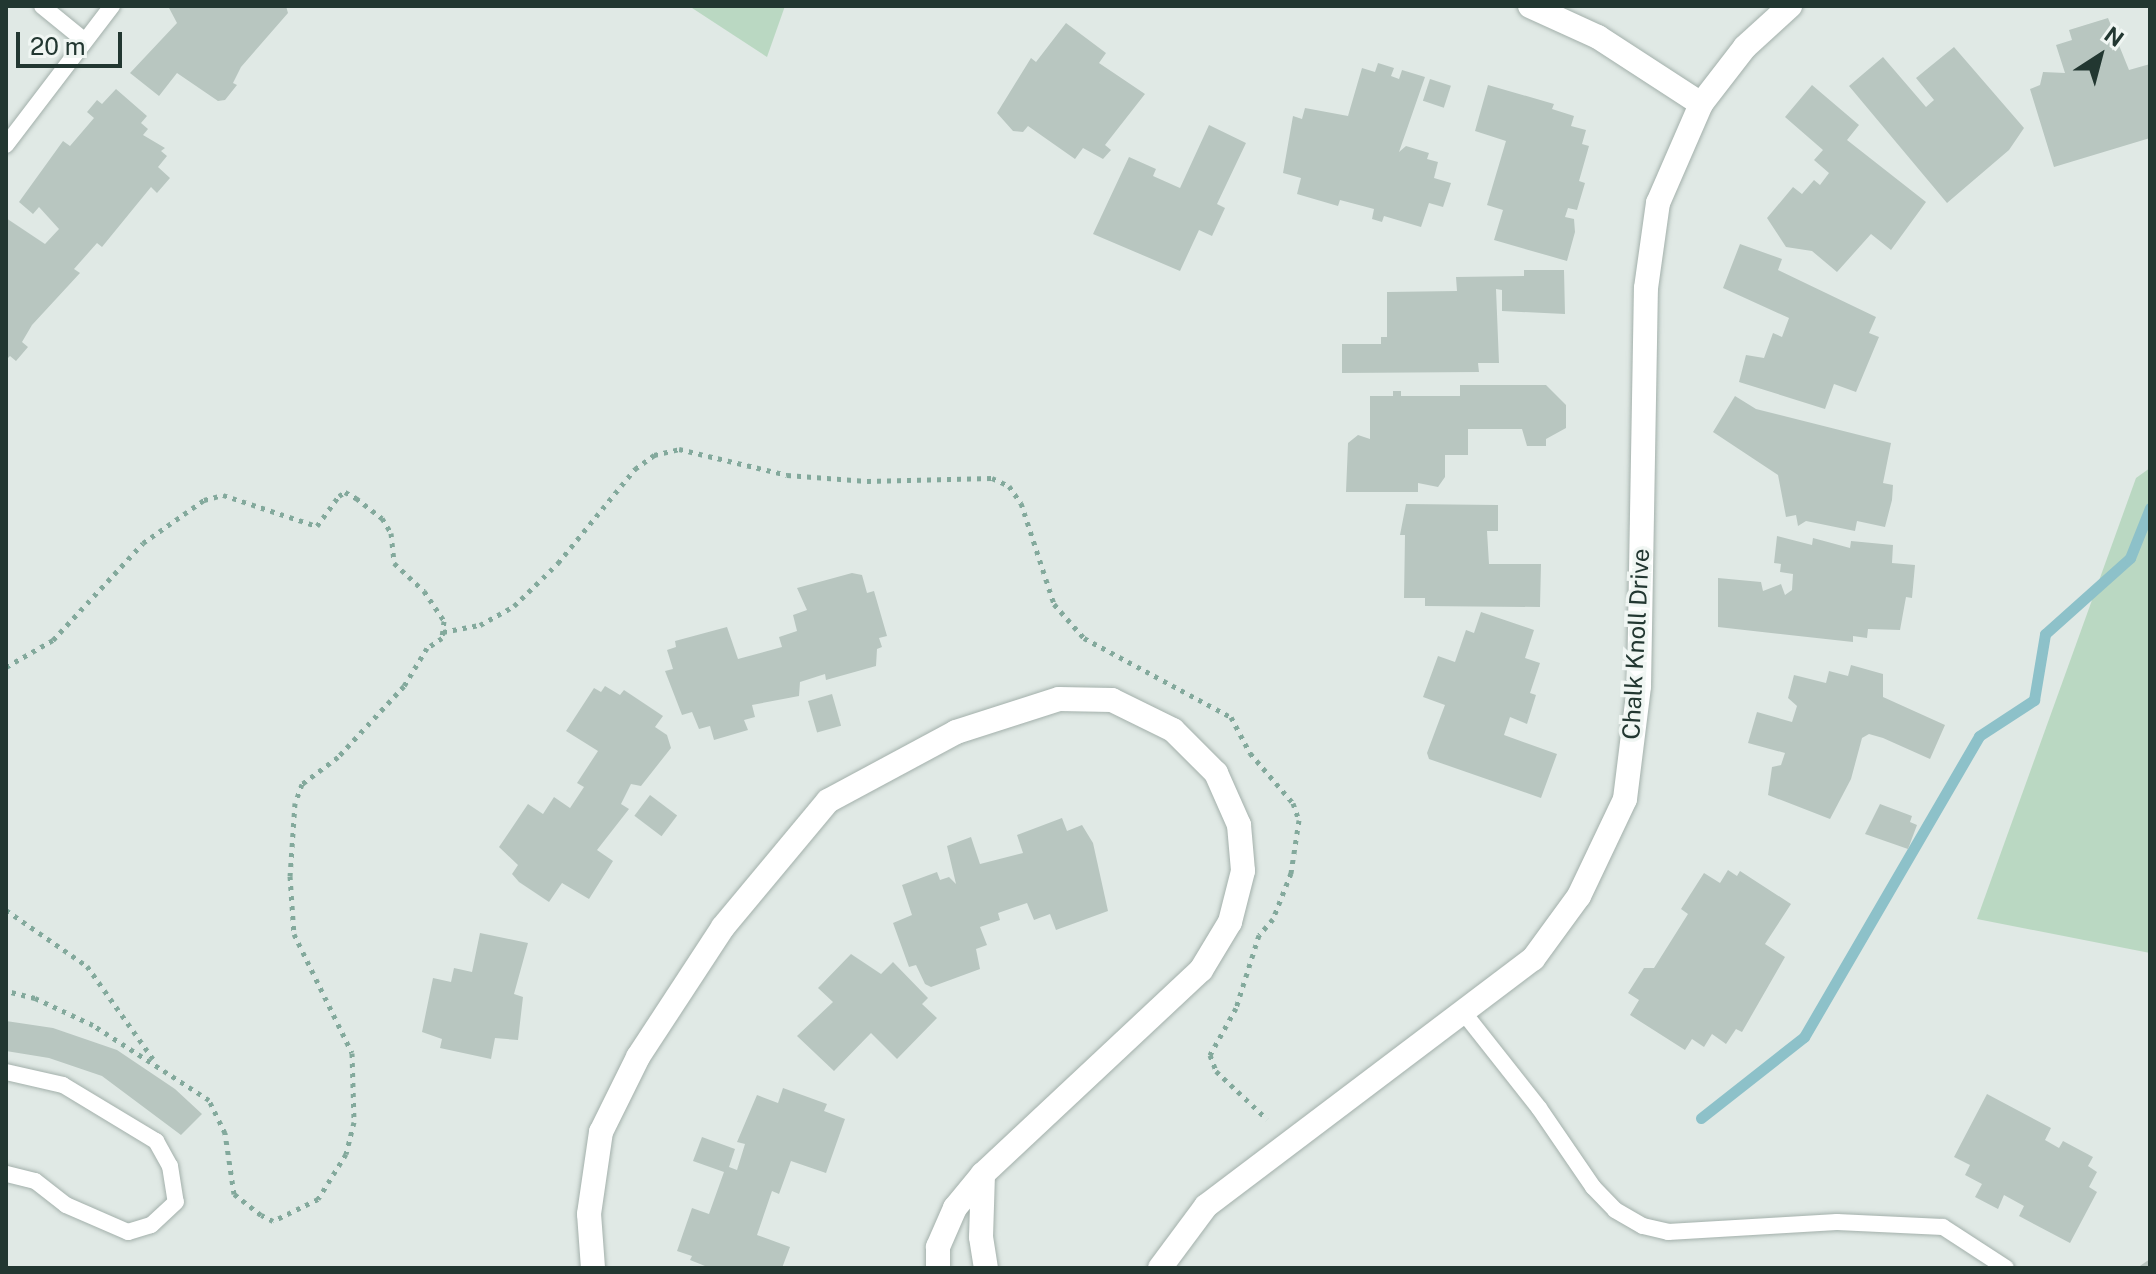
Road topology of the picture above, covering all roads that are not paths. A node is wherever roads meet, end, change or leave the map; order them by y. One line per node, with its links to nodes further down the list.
1 (42, 6): 5 (lane)
2 (112, 6): 5 (lane)
3 (1530, 6): 6 (street)
4 (1790, 6): 6 (street, Chalk Knoll Drive)
5 (85, 41): 7 (lane)
6 (1701, 104): 8 (street, Chalk Knoll Drive)
7 (6, 145)
8 (1464, 1013): 15 (street, Chalk Knoll Drive); 16 (lane)
9 (6, 1072): 10 (lane)
10 (6, 1174)
11 (983, 1174): 12 (street); 13 (street); 14 (street)
12 (593, 1268)
13 (938, 1268)
14 (986, 1268)
15 (1160, 1268)
16 (2006, 1268)

